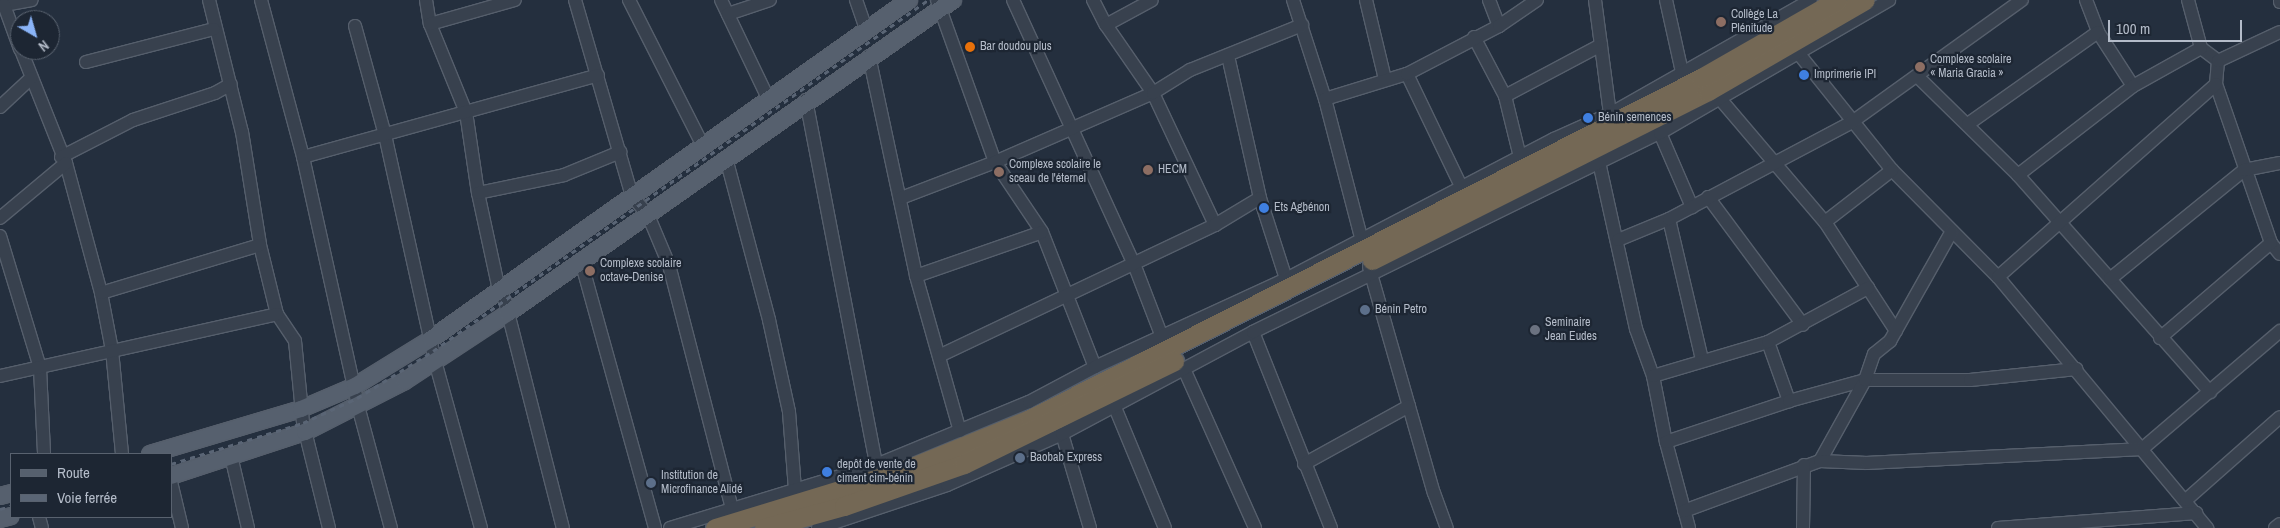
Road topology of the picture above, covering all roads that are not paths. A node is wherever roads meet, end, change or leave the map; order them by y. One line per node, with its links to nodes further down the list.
1 (32, 0): 28 (street)
2 (209, 0): 37 (street)
3 (261, 0): 75 (street)
4 (426, 0): 32 (street)
5 (515, 0): 32 (street)
6 (575, 0): 52 (street)
7 (629, 0): 73 (street)
8 (721, 0): 30 (street)
9 (770, 0): 30 (street)
10 (856, 0): 38 (street)
11 (909, 0): 38 (main road)
12 (1012, 0): 70 (street)
13 (1093, 0): 33 (street)
14 (1152, 0): 33 (street)
15 (1293, 0): 34 (street)
16 (1366, 0): 55 (street)
17 (1489, 0): 36 (street)
18 (1537, 0): 36 (street)
19 (1594, 0): 42 (street)
20 (1666, 0): 50 (street)
21 (1811, 0): 50 (street)
22 (1838, 0): 106 (highway)
23 (1865, 0): 106 (highway)
24 (1888, 0): 44 (street)
25 (2022, 0): 53 (street)
26 (2086, 0): 39 (street)
27 (2188, 0): 43 (street)
28 (2, 3): 31 (street)
29 (943, 3): 45 (main road); 79 (street)
30 (728, 14): 62 (street)
31 (10, 23)
32 (430, 24): 66 (street)
33 (1106, 25): 59 (street)
34 (1302, 25): 46 (street); 61 (street)
35 (355, 26): 72 (street)
36 (1499, 26): 41 (street)
37 (214, 29): 49 (street); 56 (street)
38 (866, 30): 62 (main road)
39 (2098, 32): 58 (street); 69 (street)
40 (2280, 32): 48 (street)
41 (1474, 37): 51 (street); 60 (street)
42 (1601, 45): 60 (street); 67 (street)
43 (2201, 48): 48 (street); 58 (street)
44 (1799, 54): 64 (street); 68 (street)
45 (868, 56): 63 (main road); 90 (street)
46 (1228, 56): 59 (street); 91 (street)
47 (24, 60): 54 (street)
48 (2218, 61): 57 (street)
49 (86, 62)
50 (1682, 72): 67 (street)
51 (1407, 74): 55 (street); 86 (street)
52 (598, 75): 66 (street); 74 (street)
53 (1918, 77): 68 (street); 69 (street)
54 (31, 78): 65 (street); 78 (street)
55 (1385, 79): 61 (street)
56 (231, 84): 78 (street); 104 (street)
57 (2216, 84): 84 (street); 97 (street)
58 (2133, 86): 85 (street)
59 (1153, 93): 70 (street); 98 (street)
60 (1505, 96): 76 (street)
61 (1325, 99): 106 (street)
62 (769, 100): 73 (main road)
63 (806, 100): 77 (main road); 157 (street)
64 (1721, 100): 71 (street); 82 (street)
65 (0, 107)
66 (466, 112): 72 (street); 87 (street)
67 (1610, 114): 76 (street)
68 (1852, 122): 82 (street); 83 (street)
69 (1968, 124): 85 (street)
70 (1069, 128): 79 (street); 108 (street)
71 (1660, 133): 80 (street); 92 (street)
72 (384, 135): 75 (street); 125 (street)
73 (703, 146): 88 (main road)
74 (620, 152): 87 (street); 88 (street)
75 (303, 157): 138 (street)
76 (1520, 157): 86 (street)
77 (726, 158): 93 (main road); 161 (street)
78 (63, 160): 94 (street); 115 (street)
79 (995, 162): 90 (street); 100 (street)
80 (1599, 162): 102 (street); 106 (street)
81 (2280, 163): 84 (street)
82 (1774, 164): 89 (street); 96 (street)
83 (1892, 170): 96 (street); 99 (street)
84 (2244, 170): 103 (street); 111 (street)
85 (2018, 175): 97 (street)
86 (1461, 186): 106 (street)
87 (478, 193): 114 (street)
88 (632, 196): 93 (street); 114 (main road)
89 (1708, 197): 92 (street); 119 (street)
90 (901, 198): 109 (street)
91 (1260, 198): 98 (street); 112 (street)
92 (1692, 207): 95 (street)
93 (648, 215): 107 (main road); 163 (street)
94 (0, 218)
95 (1669, 219): 102 (street); 129 (street)
96 (1825, 222): 113 (street)
97 (2058, 223): 110 (street); 111 (street)
98 (1215, 225): 108 (street)
99 (1952, 231): 110 (street); 120 (street)
100 (1042, 232): 109 (street); 116 (street)
101 (0, 236): 132 (street)
102 (1618, 240): 136 (street)
103 (2271, 242): 105 (street); 124 (street)
104 (260, 245): 115 (street); 118 (street)
105 (2280, 254)
106 (1366, 256): 112 (street); 122 (street); 143 (street); 175 (highway); 176 (highway)
107 (581, 261): 117 (main road); 173 (street)
108 (1134, 264): 116 (street); 123 (street)
109 (916, 276): 128 (street)
110 (1998, 278): 134 (street)
111 (2110, 279): 124 (street)
112 (1286, 280): 123 (street)
113 (1868, 288): 119 (street); 120 (street)
114 (499, 290): 117 (street); 125 (main road)
115 (101, 293): 127 (street)
116 (1067, 293): 128 (street); 131 (street)
117 (508, 313): 130 (main road); 172 (street)
118 (277, 314): 127 (street); 144 (street)
119 (1803, 325): 126 (street)
120 (1896, 331): 137 (street)
121 (2280, 331): 139 (street)
122 (1253, 332): 133 (street); 156 (street)
123 (1162, 337): 131 (street)
124 (2160, 338): 139 (street)
125 (431, 339): 130 (street); 138 (main road)
126 (1768, 342): 129 (street); 140 (street)
127 (112, 350): 132 (street); 152 (street)
128 (939, 356): 146 (street)
129 (1702, 360): 136 (street)
130 (435, 362): 142 (main road); 171 (street)
131 (1095, 367): 146 (street)
132 (40, 368): 135 (street); 151 (street)
133 (1184, 369): 141 (street); 180 (street)
134 (2076, 369): 137 (street); 150 (street)
135 (0, 376)
136 (1653, 376): 149 (street)
137 (1865, 380): 140 (street); 155 (street)
138 (355, 386): 142 (street); 144 (main road)
139 (2210, 392): 150 (street)
140 (1789, 401): 149 (street)
141 (1114, 405): 148 (street); 179 (street)
142 (358, 406): 147 (main road); 170 (street)
143 (1409, 406): 156 (street); 182 (street)
144 (301, 409): 147 (street); 153 (main road)
145 (2280, 417): 162 (street)
146 (960, 431): 157 (street)
147 (305, 432): 154 (main road); 169 (street)
148 (1062, 434): 177 (street); 178 (street)
149 (1666, 442): 164 (street)
150 (2142, 450): 155 (street); 162 (street)
151 (44, 453)
152 (122, 453)
153 (153, 453)
154 (232, 456): 159 (main road); 168 (street)
155 (1820, 461): 158 (street)
156 (1304, 464): 181 (street)
157 (876, 465): 161 (street)
158 (1804, 465): 164 (street); 184 (street)
159 (172, 476)
160 (172, 486): 167 (street)
161 (795, 490): 163 (street)
162 (2186, 500): 165 (street)
163 (732, 509): 174 (street)
164 (1684, 511): 183 (street)
165 (2196, 514): 185 (street); 186 (street)
166 (2280, 524): 187 (street)
167 (182, 528)
168 (248, 528)
169 (329, 528)
170 (391, 528)
171 (481, 528)
172 (563, 528)
173 (655, 528)
174 (670, 528)
175 (715, 528)
176 (764, 528)
177 (818, 528)
178 (1090, 528)
179 (1165, 528)
180 (1255, 528)
181 (1331, 528)
182 (1447, 528)
183 (1690, 528)
184 (1803, 528)
185 (1998, 528)
186 (2207, 528)
187 (2275, 528)

